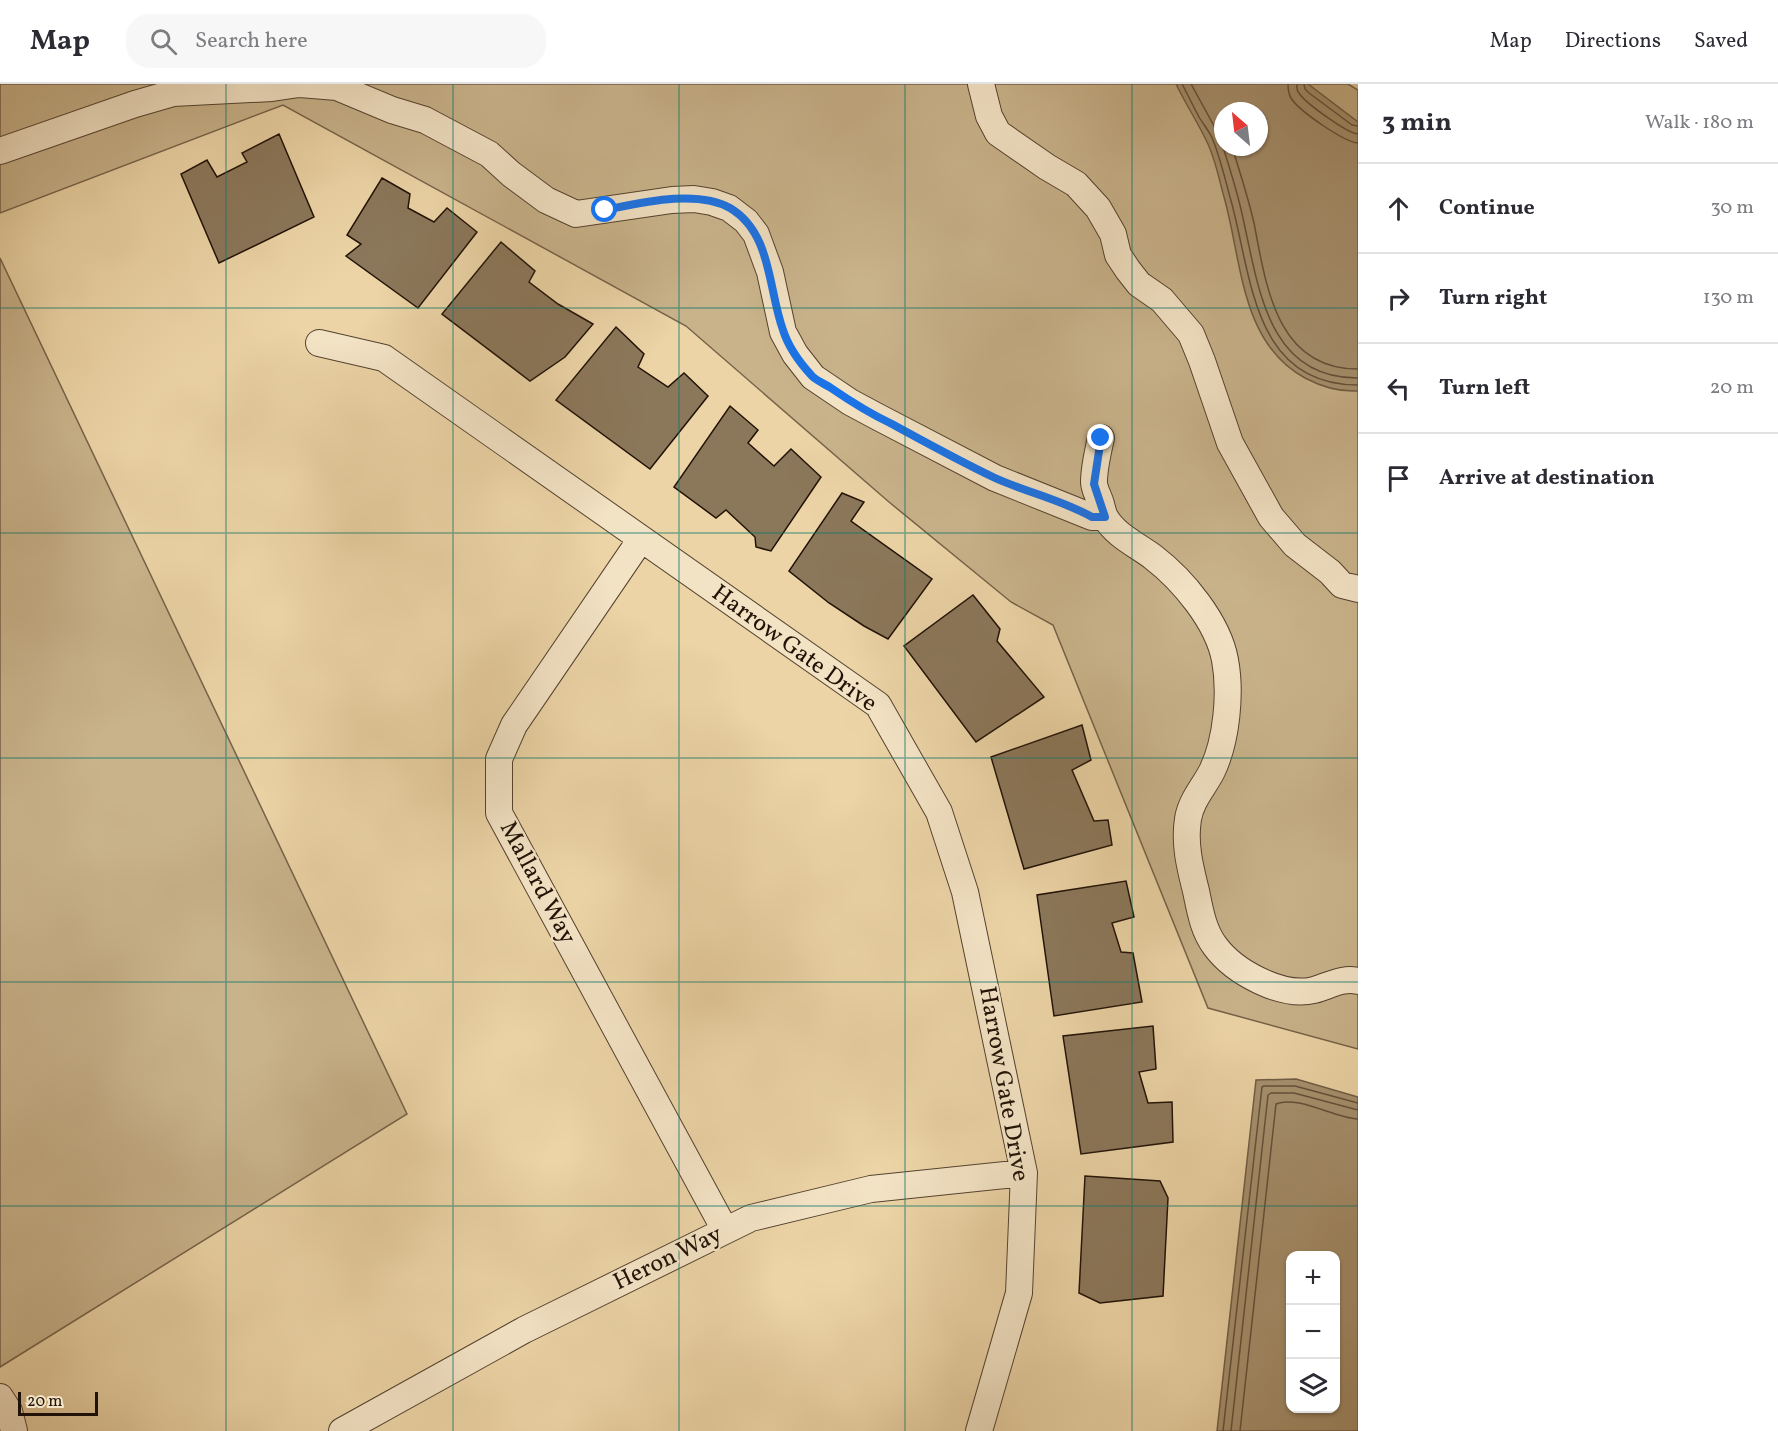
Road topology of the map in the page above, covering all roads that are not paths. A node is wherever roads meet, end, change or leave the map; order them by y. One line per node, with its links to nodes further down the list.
1 (299, 84): 3 (street); 6 (street)
2 (981, 84): 8 (street)
3 (0, 151)
4 (319, 343): 7 (street, Harrow Gate Drive)
5 (1101, 438): 6 (street)
6 (1105, 517): 9 (street)
7 (641, 539): 10 (street, Harrow Gate Drive); 11 (street, Mallard Way)
8 (1358, 589)
9 (1358, 981)
10 (1024, 1173): 11 (street, Heron Way); 15 (street, Harrow Gate Drive)
11 (725, 1230): 14 (street, Heron Way)
12 (0, 1397): 13 (street)
13 (14, 1431)
14 (342, 1431)
15 (979, 1431)

